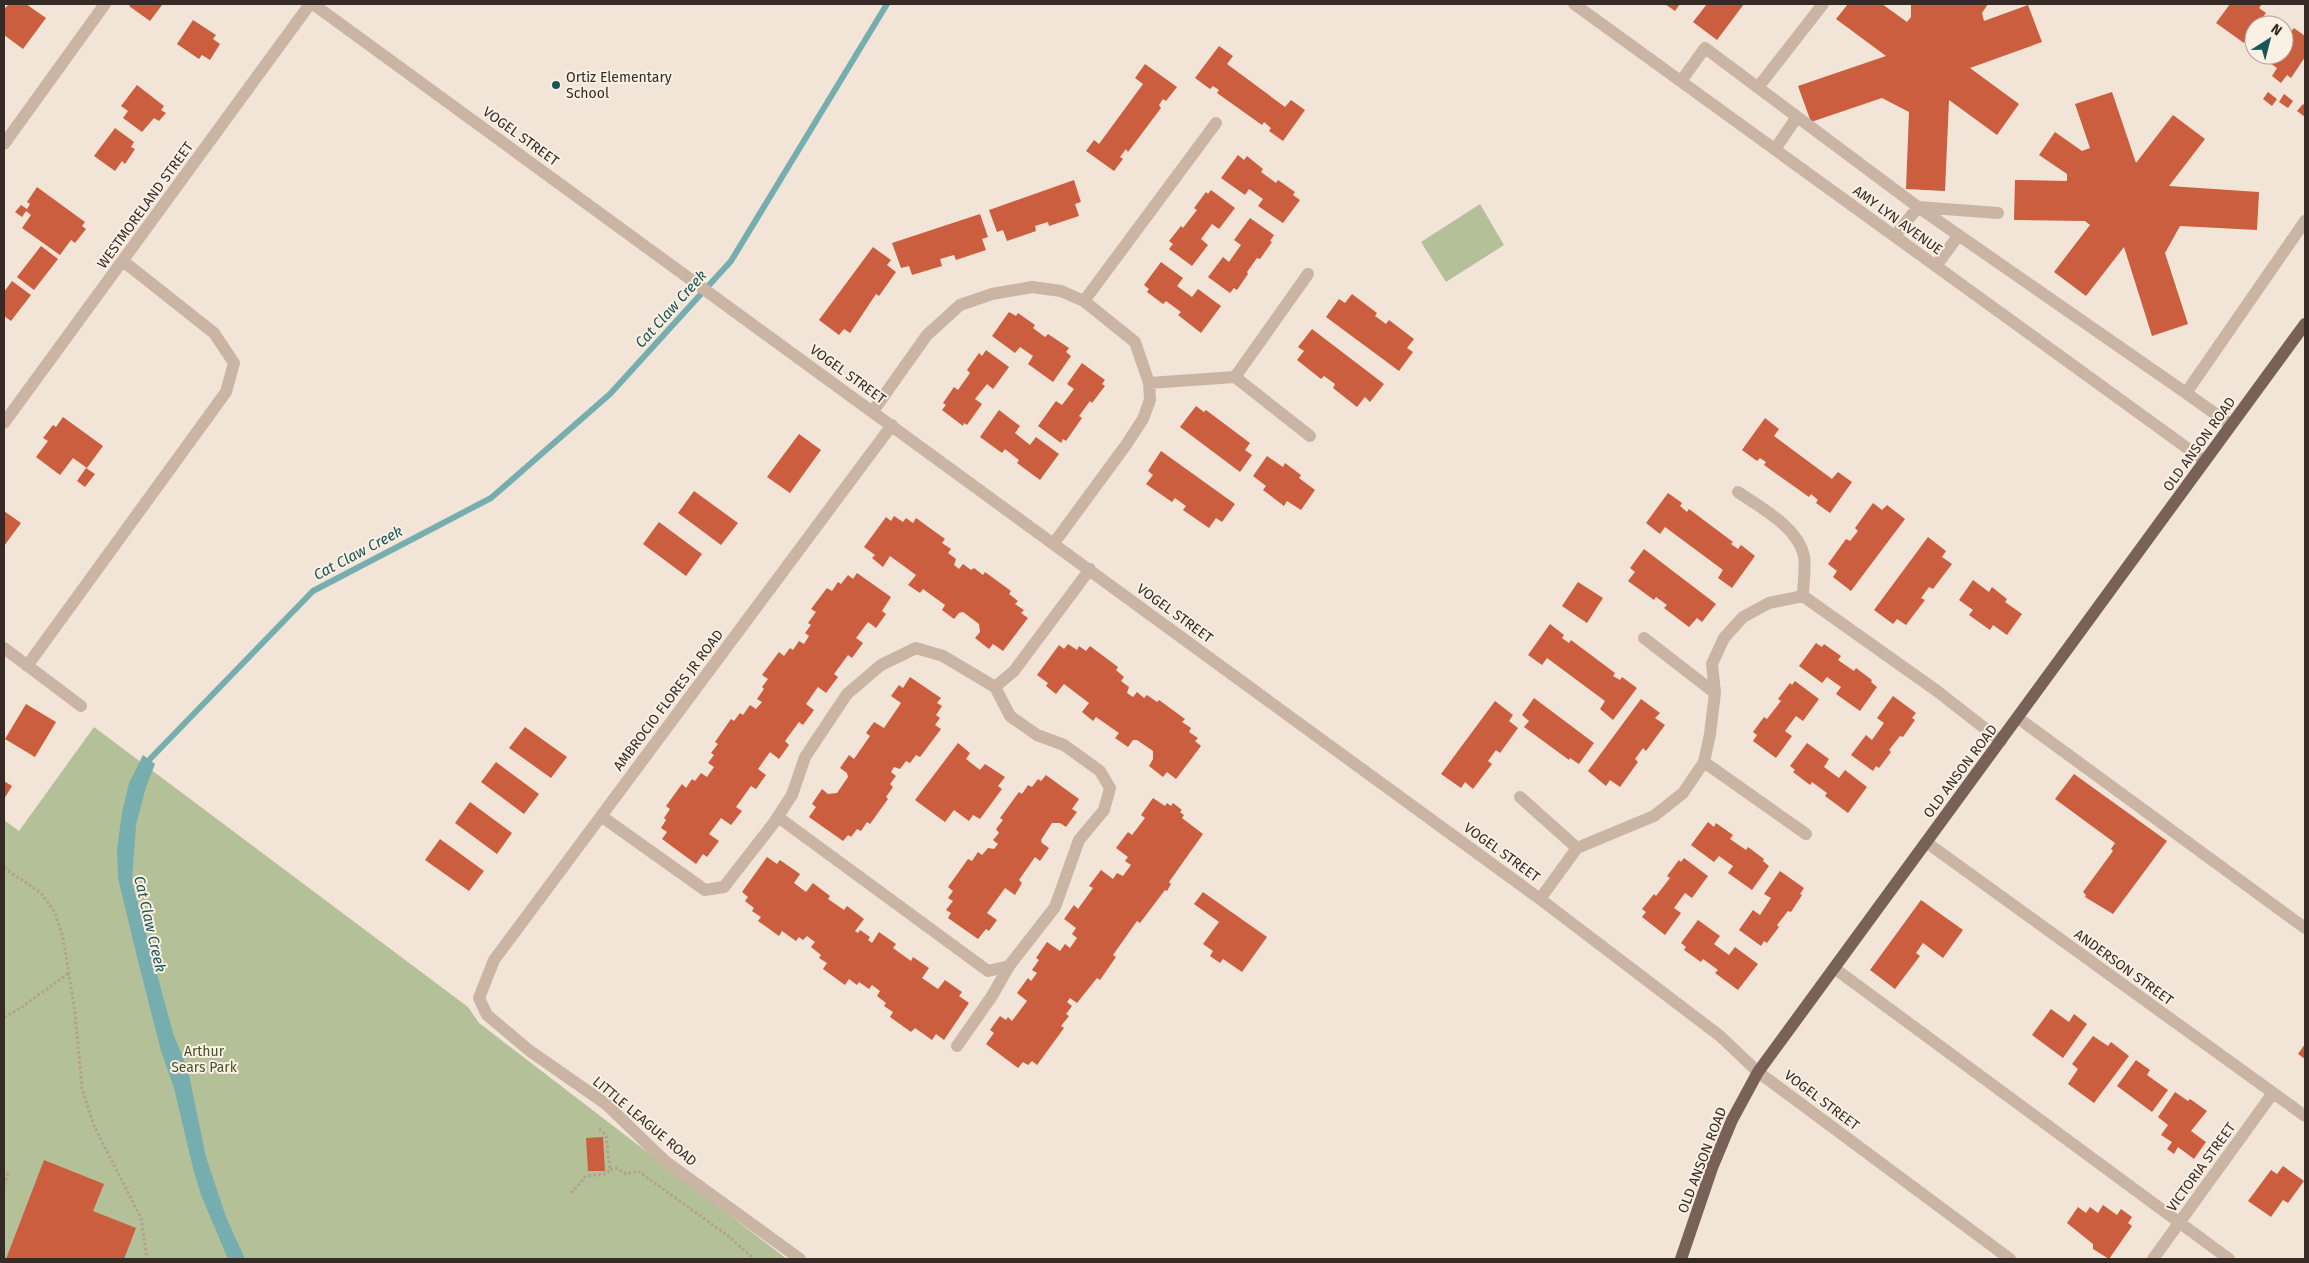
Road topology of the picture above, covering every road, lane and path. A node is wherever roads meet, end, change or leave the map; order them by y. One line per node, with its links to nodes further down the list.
1 (105, 4): 9 (street)
2 (312, 4): 16 (street, WESTMORELAND STREET); 24 (street, VOGEL STREET)
3 (1574, 4): 5 (street, AMY LYN AVENUE)
4 (1823, 4): 6 (street)
5 (1681, 81): 6 (street); 10 (street, AMY LYN AVENUE)
6 (1759, 86): 7 (street)
7 (1797, 117): 10 (street); 11 (street)
8 (1216, 123): 19 (street)
9 (4, 144)
10 (1775, 149): 14 (street, AMY LYN AVENUE)
11 (1918, 207): 12 (street); 14 (street); 15 (street)
12 (1998, 213)
13 (2305, 221): 23 (street)
14 (1895, 236): 17 (street, AMY LYN AVENUE)
15 (1958, 236): 17 (street); 23 (street)
16 (123, 261): 25 (street, WESTMORELAND STREET); 36 (street)
17 (1936, 266): 29 (street, AMY LYN AVENUE)
18 (1308, 274): 21 (street)
19 (1084, 301): 22 (street); 24 (street)
20 (2305, 324): 27 (main road, OLD ANSON ROAD)
21 (1235, 377): 22 (street); 28 (street)
22 (1149, 382): 31 (street)
23 (2186, 393): 27 (street)
24 (873, 411): 26 (street, VOGEL STREET)
25 (4, 423)
26 (892, 425): 31 (street, VOGEL STREET); 44 (street, AMBROCIO FLORES JR ROAD)
27 (2231, 425): 29 (main road, OLD ANSON ROAD)
28 (1310, 436)
29 (2205, 461): 40 (main road, OLD ANSON ROAD)
30 (1738, 492): 33 (street)
31 (1054, 543): 32 (street, VOGEL STREET)
32 (1090, 569): 37 (street); 50 (street, VOGEL STREET)
33 (1803, 596): 38 (street); 41 (street)
34 (1644, 638): 38 (street)
35 (4, 648): 36 (street)
36 (27, 666): 39 (street)
37 (995, 687): 45 (street); 52 (street)
38 (1715, 693): 42 (street)
39 (81, 706)
40 (2018, 718): 41 (main road, OLD ANSON ROAD); 51 (street)
41 (2001, 741): 47 (main road, OLD ANSON ROAD)
42 (1704, 762): 46 (street); 48 (street)
43 (1520, 797): 48 (street)
44 (601, 816): 45 (street); 55 (street, AMBROCIO FLORES JR ROAD)
45 (778, 817): 52 (street)
46 (1806, 834)
47 (1926, 842): 53 (main road, OLD ANSON ROAD); 59 (street, ANDERSON STREET)
48 (1577, 848): 50 (street)
49 (4, 868): 54 (path)
50 (1540, 899): 58 (street, VOGEL STREET)
51 (2305, 928)
52 (1009, 966): 57 (street)
53 (1834, 968): 58 (main road, OLD ANSON ROAD); 66 (street)
54 (69, 973): 56 (path); 67 (path)
55 (479, 998): 69 (street, LITTLE LEAGUE ROAD)
56 (4, 1017)
57 (957, 1046)
58 (1758, 1072): 70 (main road, OLD ANSON ROAD); 71 (street, VOGEL STREET)
59 (2273, 1093): 60 (street, ANDERSON STREET); 66 (street, VICTORIA STREET)
60 (2305, 1116)
61 (599, 1129): 62 (path)
62 (610, 1170): 65 (path); 68 (path)
63 (9, 1171): 64 (path)
64 (4, 1185)
65 (571, 1193)
66 (2179, 1223): 72 (street, VICTORIA STREET); 73 (street)
67 (147, 1259)
68 (754, 1259)
69 (800, 1259)
70 (1681, 1259)
71 (2010, 1259)
72 (2153, 1259)
73 (2228, 1259)

